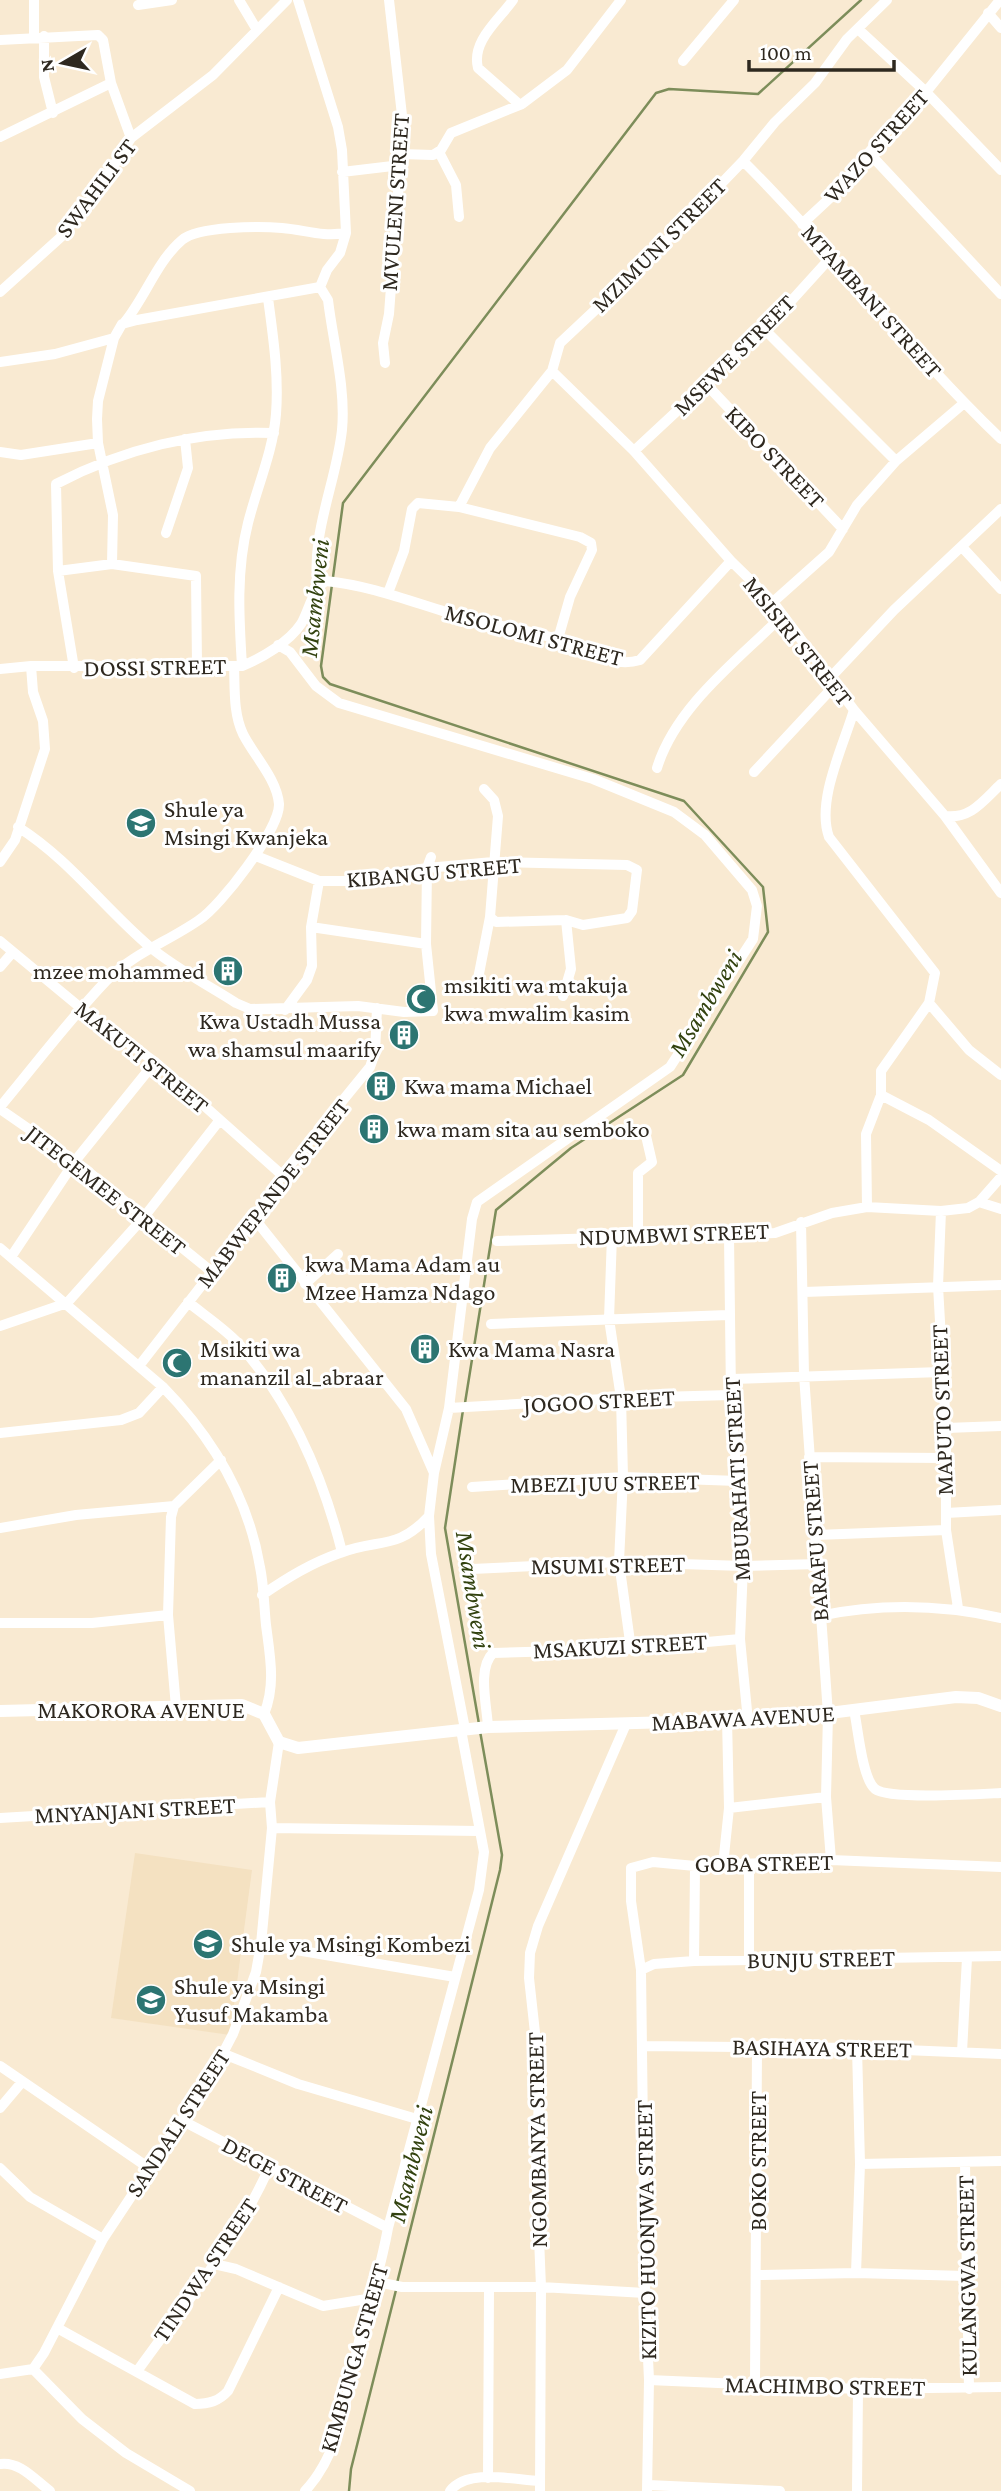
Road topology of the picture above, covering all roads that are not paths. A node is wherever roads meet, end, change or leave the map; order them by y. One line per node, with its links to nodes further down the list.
1 (34, 0): 17 (street)
2 (172, 0): 12 (street)
3 (239, 0): 16 (street)
4 (287, 0): 16 (street, SWAHILI ST)
5 (298, 0): 31 (street)
6 (388, 0): 28 (street, MVULENI STREET)
7 (513, 0): 22 (street)
8 (621, 0): 22 (street)
9 (734, 0): 19 (street)
10 (887, 0): 15 (street, MZIMUNI STREET)
11 (1000, 0): 13 (street, WAZO STREET)
12 (138, 5)
13 (988, 13): 14 (street); 21 (street, WAZO STREET)
14 (1001, 28)
15 (858, 29): 21 (street); 29 (street, MZIMUNI STREET)
16 (257, 30): 25 (street, SWAHILI ST)
17 (39, 37): 18 (street); 20 (street); 23 (street)
18 (0, 40)
19 (684, 61)
20 (111, 83): 23 (street); 25 (street)
21 (926, 92): 27 (street, WAZO STREET); 30 (street)
22 (520, 105): 26 (street)
23 (53, 113): 24 (street)
24 (0, 137)
25 (131, 138): 37 (street, SWAHILI ST)
26 (439, 152): 28 (street); 32 (street)
27 (869, 153): 33 (street, WAZO STREET); 38 (street)
28 (401, 160): 31 (street); 44 (street, MVULENI STREET)
29 (743, 160): 33 (street, MTAMBANI STREET); 45 (street, MZIMUNI STREET)
30 (1001, 170)
31 (342, 172): 34 (street)
32 (459, 217)
33 (802, 224): 35 (street, MTAMBANI STREET)
34 (345, 233): 36 (street); 40 (street)
35 (832, 256): 41 (street, MSEWE STREET); 47 (street, MTAMBANI STREET)
36 (320, 287): 39 (street); 66 (street, DOSSI STREET)
37 (0, 292)
38 (1001, 293)
39 (268, 298): 40 (street); 48 (street)
40 (122, 324): 42 (street)
41 (765, 330): 46 (street, MSEWE STREET); 54 (street)
42 (114, 338): 43 (street); 51 (street)
43 (0, 362)
44 (385, 363)
45 (552, 371): 52 (street, MSISIRI STREET); 56 (street, MZIMUNI STREET)
46 (706, 384): 52 (street, MSEWE STREET); 58 (street, KIBO STREET)
47 (963, 404): 50 (street, MTAMBANI STREET); 54 (street)
48 (274, 433): 49 (street); 74 (street)
49 (185, 439): 55 (street); 59 (street)
50 (1001, 439)
51 (98, 443): 53 (street); 55 (street)
52 (634, 451): 61 (street, MSISIRI STREET)
53 (0, 452)
54 (896, 461): 58 (street)
55 (103, 463): 62 (street); 63 (street)
56 (459, 507): 67 (street); 70 (street)
57 (1001, 509): 60 (street)
58 (843, 529): 68 (street)
59 (166, 533)
60 (962, 547): 65 (street); 77 (street)
61 (731, 561): 68 (street, MSISIRI STREET); 70 (street, MSOLOMI STREET)
62 (112, 564): 63 (street); 72 (street)
63 (58, 571): 75 (street)
64 (326, 581): 66 (street, DOSSI STREET); 67 (street, MSOLOMI STREET)
65 (1001, 589)
66 (318, 590): 71 (street, DOSSI STREET)
67 (388, 593): 70 (street, MSOLOMI STREET)
68 (773, 602): 69 (street, MSISIRI STREET)
69 (782, 616): 77 (street, MSISIRI STREET); 79 (street)
70 (558, 639)
71 (278, 645): 74 (street, DOSSI STREET); 148 (street)
72 (197, 665): 74 (street, DOSSI STREET); 75 (street, DOSSI STREET)
73 (31, 666): 75 (street, DOSSI STREET); 76 (street, DOSSI STREET); 84 (street)
74 (238, 666): 85 (street)
75 (74, 668)
76 (0, 669)
77 (832, 681): 78 (street, MSISIRI STREET); 80 (street)
78 (854, 710): 83 (street, MSISIRI STREET); 102 (street)
79 (657, 768)
80 (754, 772)
81 (1001, 784): 83 (street)
82 (484, 789): 88 (street)
83 (945, 816): 91 (street, MSISIRI STREET)
84 (18, 827): 87 (street); 97 (street)
85 (256, 856): 90 (street, KIBANGU STREET); 97 (street)
86 (431, 857): 89 (street)
87 (0, 862)
88 (492, 862): 89 (street, KIBANGU STREET); 92 (street); 93 (street, KIBANGU STREET)
89 (427, 868): 90 (street, KIBANGU STREET); 96 (street)
90 (319, 881): 94 (street)
91 (1001, 893)
92 (490, 917): 93 (street, KIBANGU STREET); 100 (street)
93 (566, 920): 101 (street)
94 (311, 927): 96 (street); 105 (street)
95 (0, 942): 98 (street, MAKUTI STREET)
96 (426, 944): 104 (street)
97 (150, 947): 103 (street); 105 (street)
98 (12, 953): 99 (street); 103 (street, MAKUTI STREET)
99 (0, 967)
100 (477, 984)
101 (563, 996)
102 (929, 1003): 107 (street); 108 (street)
103 (82, 1009): 106 (street, MAKUTI STREET); 109 (street)
104 (377, 1009): 105 (street); 114 (street, MABWEPANDE STREET)
105 (285, 1010)
106 (155, 1062): 110 (street, MAKUTI STREET); 112 (street)
107 (1001, 1075)
108 (881, 1095): 113 (street); 117 (street)
109 (0, 1108): 112 (street, JITEGEMEE STREET)
110 (219, 1121): 114 (street, MAKUTI STREET); 120 (street)
111 (646, 1136): 125 (street)
112 (75, 1161): 120 (street, JITEGEMEE STREET); 129 (street)
113 (1001, 1171)
114 (282, 1175): 121 (street, MABWEPANDE STREET)
115 (1001, 1177): 116 (street)
116 (979, 1202): 118 (street); 119 (street, NDUMBWI STREET)
117 (867, 1207): 119 (street, NDUMBWI STREET); 122 (street, NDUMBWI STREET)
118 (1001, 1209)
119 (941, 1211): 133 (street, MAPUTO STREET)
120 (145, 1217): 130 (street, JITEGEMEE STREET); 136 (street)
121 (254, 1218): 130 (street, MABWEPANDE STREET); 131 (street)
122 (801, 1222): 124 (street, NDUMBWI STREET); 134 (street, BARAFU STREET)
123 (612, 1236): 125 (street, NDUMBWI STREET); 126 (street, NDUMBWI STREET); 138 (street)
124 (729, 1236): 125 (street, NDUMBWI STREET); 137 (street, MBURAHATI STREET)
125 (638, 1237)
126 (497, 1241)
127 (0, 1248): 129 (street)
128 (338, 1254): 131 (street)
129 (11, 1257): 136 (street)
130 (212, 1272): 135 (street, MABWEPANDE STREET)
131 (305, 1284): 155 (street)
132 (1001, 1285): 133 (street)
133 (938, 1286): 134 (street); 142 (street, MAPUTO STREET)
134 (804, 1292): 143 (street, BARAFU STREET)
135 (188, 1302): 141 (street, MABWEPANDE STREET); 166 (street)
136 (67, 1303): 140 (street); 141 (street)
137 (728, 1315): 138 (street); 144 (street, MBURAHATI STREET)
138 (608, 1319): 139 (street); 147 (street)
139 (491, 1324)
140 (0, 1326)
141 (139, 1366): 145 (street)
142 (941, 1372): 143 (street); 150 (street, MAPUTO STREET)
143 (804, 1375): 144 (street); 152 (street, BARAFU STREET)
144 (733, 1379): 146 (street, MBURAHATI STREET)
145 (163, 1387): 151 (street); 154 (street)
146 (731, 1395): 147 (street, JOGOO STREET); 157 (street, MBURAHATI STREET)
147 (621, 1398): 148 (street, JOGOO STREET); 156 (street)
148 (458, 1409): 155 (street)
149 (1001, 1426): 150 (street)
150 (946, 1429): 153 (street, MAPUTO STREET)
151 (0, 1433)
152 (809, 1457): 153 (street); 165 (street, BARAFU STREET)
153 (944, 1458): 161 (street, MAPUTO STREET)
154 (221, 1460): 159 (street); 171 (street)
155 (434, 1473): 162 (street)
156 (622, 1477): 157 (street, MBEZI JUU STREET); 158 (street, MBEZI JUU STREET); 167 (street)
157 (738, 1481): 169 (street, MBURAHATI STREET)
158 (472, 1487)
159 (174, 1506): 163 (street); 173 (street)
160 (1001, 1510): 161 (street)
161 (946, 1513): 164 (street, MAPUTO STREET)
162 (429, 1516): 166 (street); 188 (street)
163 (0, 1528)
164 (946, 1530): 165 (street); 172 (street, MAPUTO STREET)
165 (816, 1535): 168 (street, BARAFU STREET)
166 (342, 1552): 171 (street)
167 (619, 1562): 169 (street, MSUMI STREET); 170 (street, MSUMI STREET); 178 (street)
168 (819, 1564): 169 (street, MSUMI STREET); 174 (street, BARAFU STREET)
169 (743, 1566): 177 (street, MBURAHATI STREET)
170 (472, 1569)
171 (262, 1595): 183 (street)
172 (958, 1608): 174 (street); 175 (street)
173 (168, 1615): 176 (street); 180 (street)
174 (819, 1616): 184 (street, BARAFU STREET)
175 (1001, 1618)
176 (0, 1623)
177 (740, 1639): 178 (street, MSAKUZI STREET); 186 (street, MBURAHATI STREET)
178 (631, 1649): 188 (street, MSAKUZI STREET)
179 (1001, 1706): 181 (street, MABAWA AVENUE)
180 (176, 1707): 182 (street, MAKORORA AVENUE); 183 (street, MAKORORA AVENUE)
181 (855, 1710): 184 (street, MABAWA AVENUE); 190 (street)
182 (0, 1711)
183 (264, 1714): 189 (street, MAKORORA AVENUE)
184 (828, 1714): 186 (street, MABAWA AVENUE); 191 (street, BARAFU STREET)
185 (727, 1719): 186 (street, MABAWA AVENUE); 187 (street, MABAWA AVENUE); 193 (street)
186 (748, 1721)
187 (626, 1724): 188 (street, MABAWA AVENUE); 234 (street, NGOMBANYA STREET)
188 (474, 1729): 189 (street); 196 (street, KIMBUNGA STREET)
189 (279, 1742): 192 (street, SANDALI STREET)
190 (1001, 1793)
191 (826, 1797): 193 (street); 197 (street, BARAFU STREET)
192 (270, 1802): 194 (street, MNYANJANI STREET); 195 (street, SANDALI STREET)
193 (729, 1808): 198 (street)
194 (0, 1818)
195 (272, 1828): 196 (street); 202 (street, SANDALI STREET)
196 (479, 1830): 208 (street, KIMBUNGA STREET)
197 (831, 1860): 199 (street, GOBA STREET); 201 (street, GOBA STREET)
198 (723, 1865): 199 (street, GOBA STREET); 200 (street, GOBA STREET)
199 (749, 1865): 205 (street)
200 (695, 1866): 206 (street); 207 (street, GOBA STREET)
201 (1001, 1867)
202 (261, 1944): 208 (street); 213 (street, SANDALI STREET)
203 (1001, 1956): 204 (street, BUNJU STREET)
204 (967, 1958): 205 (street, BUNJU STREET); 212 (street)
205 (749, 1960): 206 (street, BUNJU STREET)
206 (694, 1961): 207 (street, BUNJU STREET)
207 (641, 1969): 209 (street, KIZITO HUONJWA STREET)
208 (455, 1977): 218 (street, KIMBUNGA STREET)
209 (643, 2046): 210 (street, BASIHAYA STREET); 236 (street, KIZITO HUONJWA STREET)
210 (757, 2046): 211 (street, BASIHAYA STREET); 230 (street, BOKO STREET)
211 (857, 2048): 212 (street, BASIHAYA STREET); 222 (street)
212 (962, 2052): 214 (street, BASIHAYA STREET)
213 (224, 2054): 218 (street); 219 (street, SANDALI STREET)
214 (1001, 2054)
215 (0, 2066): 216 (street)
216 (22, 2082): 217 (street); 224 (street)
217 (0, 2108)
218 (417, 2119): 226 (street, KIMBUNGA STREET)
219 (183, 2121): 224 (street, SANDALI STREET); 225 (street, DEGE STREET)
220 (1001, 2161): 221 (street)
221 (965, 2163): 222 (street); 231 (street, KULANGWA STREET)
222 (860, 2164): 229 (street)
223 (0, 2168): 227 (street)
224 (149, 2168): 227 (street, SANDALI STREET)
225 (269, 2168): 226 (street, DEGE STREET); 228 (street, TINDWA STREET)
226 (388, 2228): 232 (street, KIMBUNGA STREET)
227 (103, 2239): 238 (street, SANDALI STREET)
228 (214, 2264): 233 (street); 240 (street, TINDWA STREET)
229 (856, 2273): 230 (street); 231 (street)
230 (758, 2275): 243 (street, BOKO STREET)
231 (965, 2276): 246 (street, KULANGWA STREET)
232 (383, 2284): 235 (street); 237 (street, KIMBUNGA STREET)
233 (279, 2287): 237 (street); 240 (street)
234 (541, 2287): 235 (street); 236 (street); 249 (street, NGOMBANYA STREET)
235 (489, 2288): 248 (street)
236 (645, 2293): 242 (street, KIZITO HUONJWA STREET)
237 (373, 2298): 253 (street, KIMBUNGA STREET)
238 (59, 2329): 239 (street, SANDALI STREET); 240 (street)
239 (33, 2369): 241 (street); 252 (street)
240 (138, 2370)
241 (0, 2374)
242 (649, 2380): 243 (street, MACHIMBO STREET); 250 (street, KIZITO HUONJWA STREET)
243 (755, 2386): 245 (street, MACHIMBO STREET)
244 (1001, 2387): 246 (street, MACHIMBO STREET)
245 (858, 2389): 246 (street, MACHIMBO STREET); 257 (street)
246 (969, 2389)
247 (0, 2464): 251 (street)
248 (488, 2478): 249 (street); 254 (street)
249 (540, 2486)
250 (648, 2488): 255 (street)
251 (50, 2491)
252 (190, 2491)
253 (305, 2491)
254 (450, 2491)
255 (756, 2491): 256 (street)
256 (780, 2491)
257 (856, 2491)

